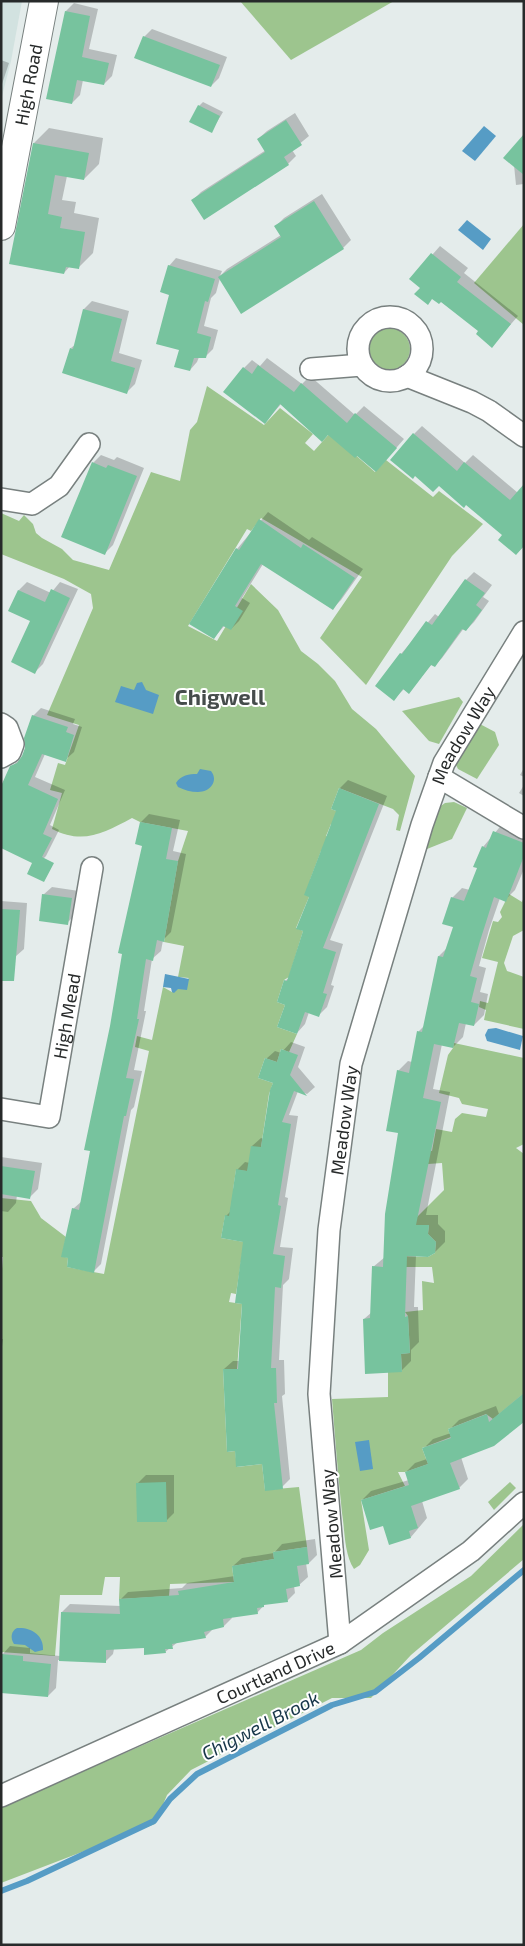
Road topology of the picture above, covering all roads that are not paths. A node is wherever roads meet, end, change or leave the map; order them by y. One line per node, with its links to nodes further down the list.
1 (44, 1): 2 (main road, High Road)
2 (9, 138): 3 (main road, High Road)
3 (1, 226)
4 (362, 365): 5 (street); 6 (street); 6 (street)
5 (311, 369)
6 (407, 376): 7 (street)
7 (524, 436)
8 (89, 444): 9 (street)
9 (1, 499)
10 (524, 632): 13 (street, Meadow Way)
11 (1, 724): 12 (street)
12 (1, 756)
13 (439, 777): 14 (street); 18 (street, Meadow Way)
14 (524, 828)
15 (92, 868): 16 (street, High Mead)
16 (1, 1109)
17 (524, 1503): 18 (street, Courtland Drive)
18 (340, 1643): 19 (street, Courtland Drive)
19 (1, 1796)

